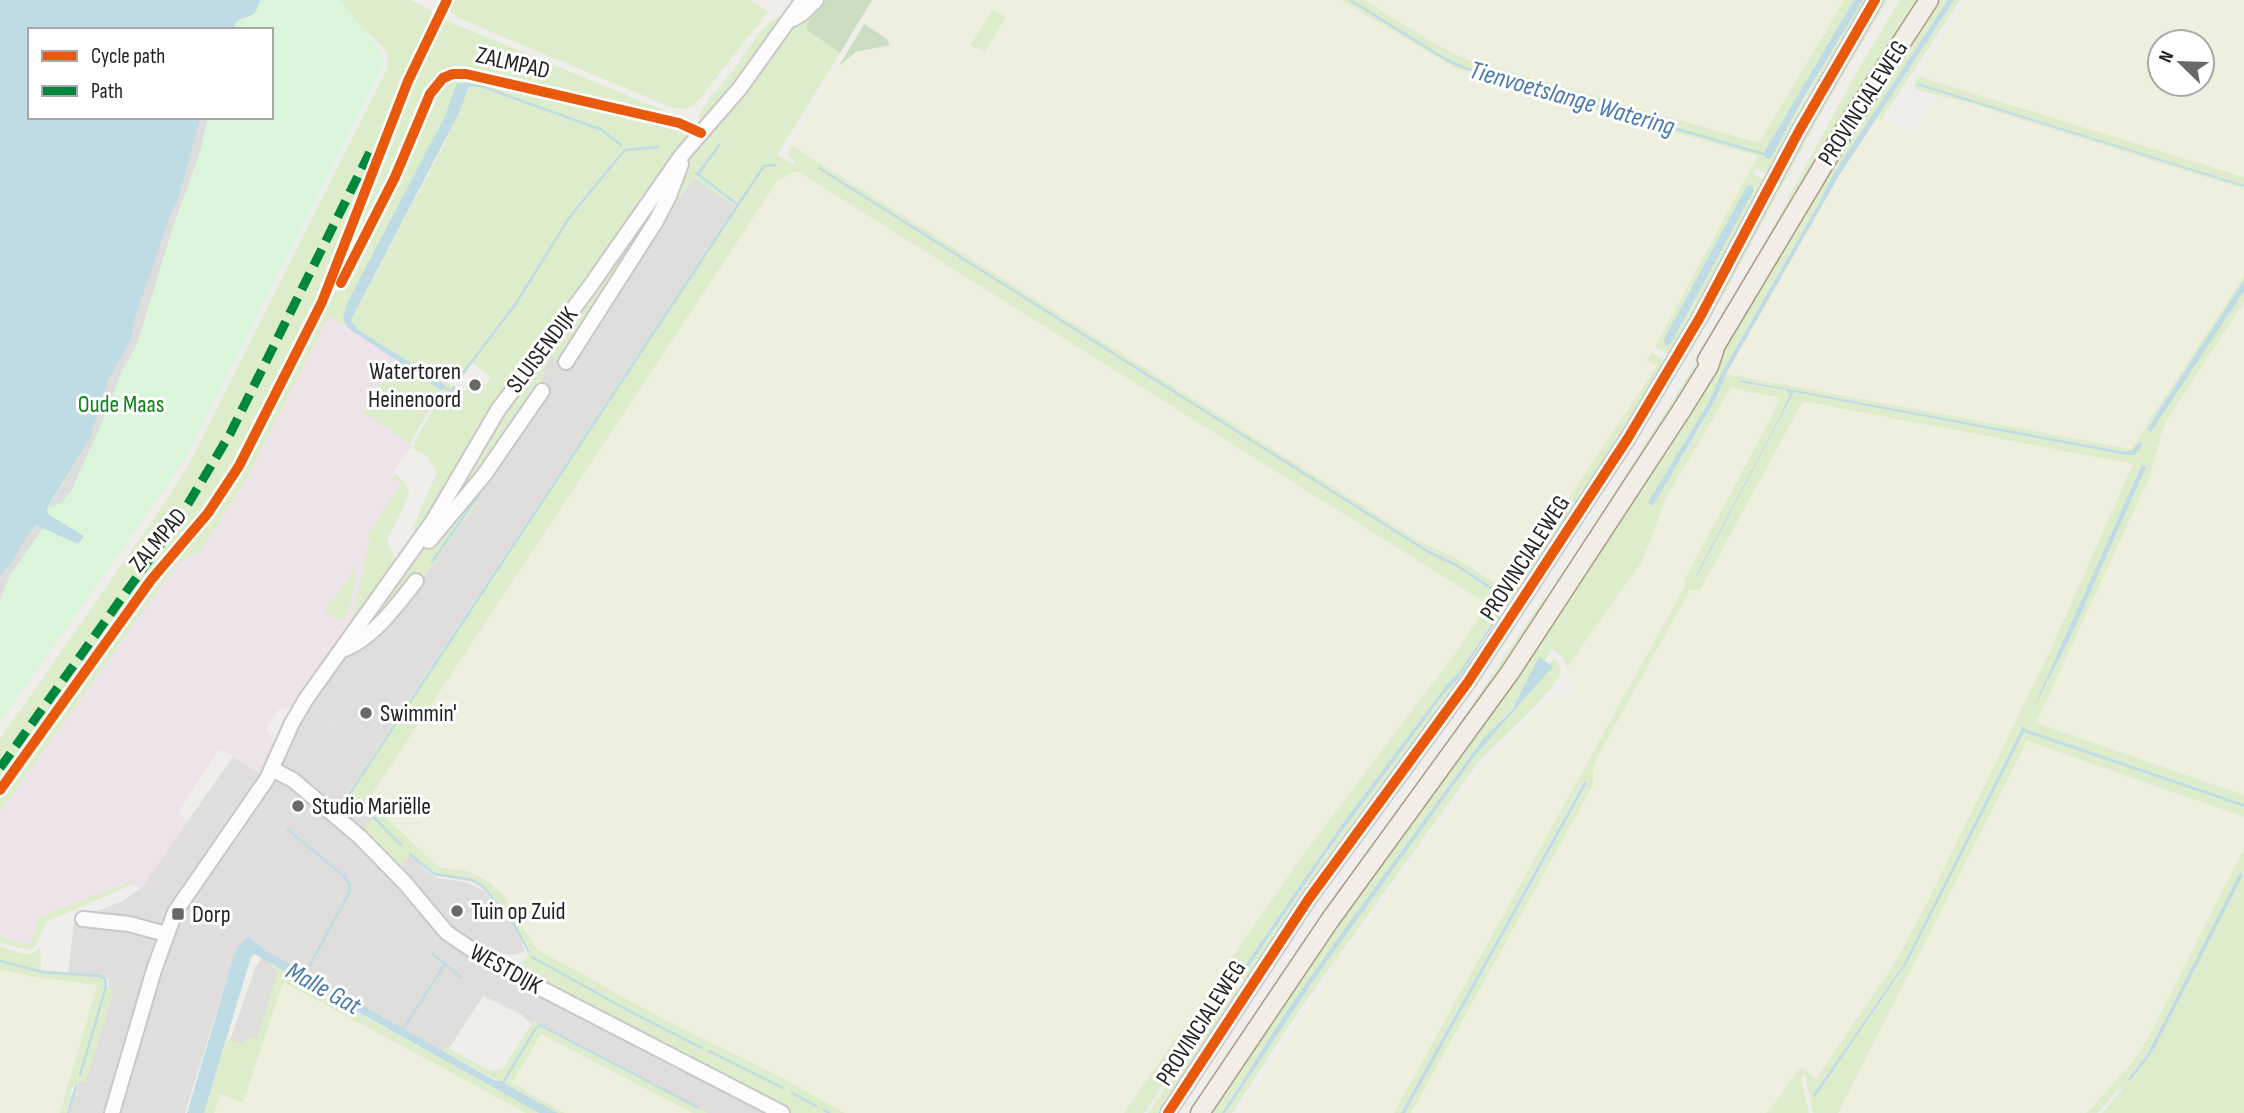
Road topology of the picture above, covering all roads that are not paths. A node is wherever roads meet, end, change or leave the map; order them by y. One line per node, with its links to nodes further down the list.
1 (803, 0): 5 (street, SLUISENDIJK)
2 (816, 0): 5 (street)
3 (1875, 0): 17 (street, PROVINCIALEWEG)
4 (1930, 0): 18 (main road, PROVINCIALEWEG)
5 (789, 20): 6 (street, SLUISENDIJK)
6 (682, 155): 7 (street, SLUISENDIJK); 9 (street, SLUISENDIJK)
7 (566, 362)
8 (542, 391): 9 (street, SLUISENDIJK)
9 (412, 552): 11 (street, SLUISENDIJK)
10 (416, 580): 11 (street, SLUISENDIJK)
11 (341, 651): 12 (street, SLUISENDIJK)
12 (272, 769): 14 (street, SLUISENDIJK); 16 (street, WESTDIJK)
13 (83, 919): 14 (street)
14 (166, 934): 15 (street, SLUISENDIJK)
15 (112, 1113)
16 (782, 1113)
17 (1168, 1113)
18 (1200, 1113)

